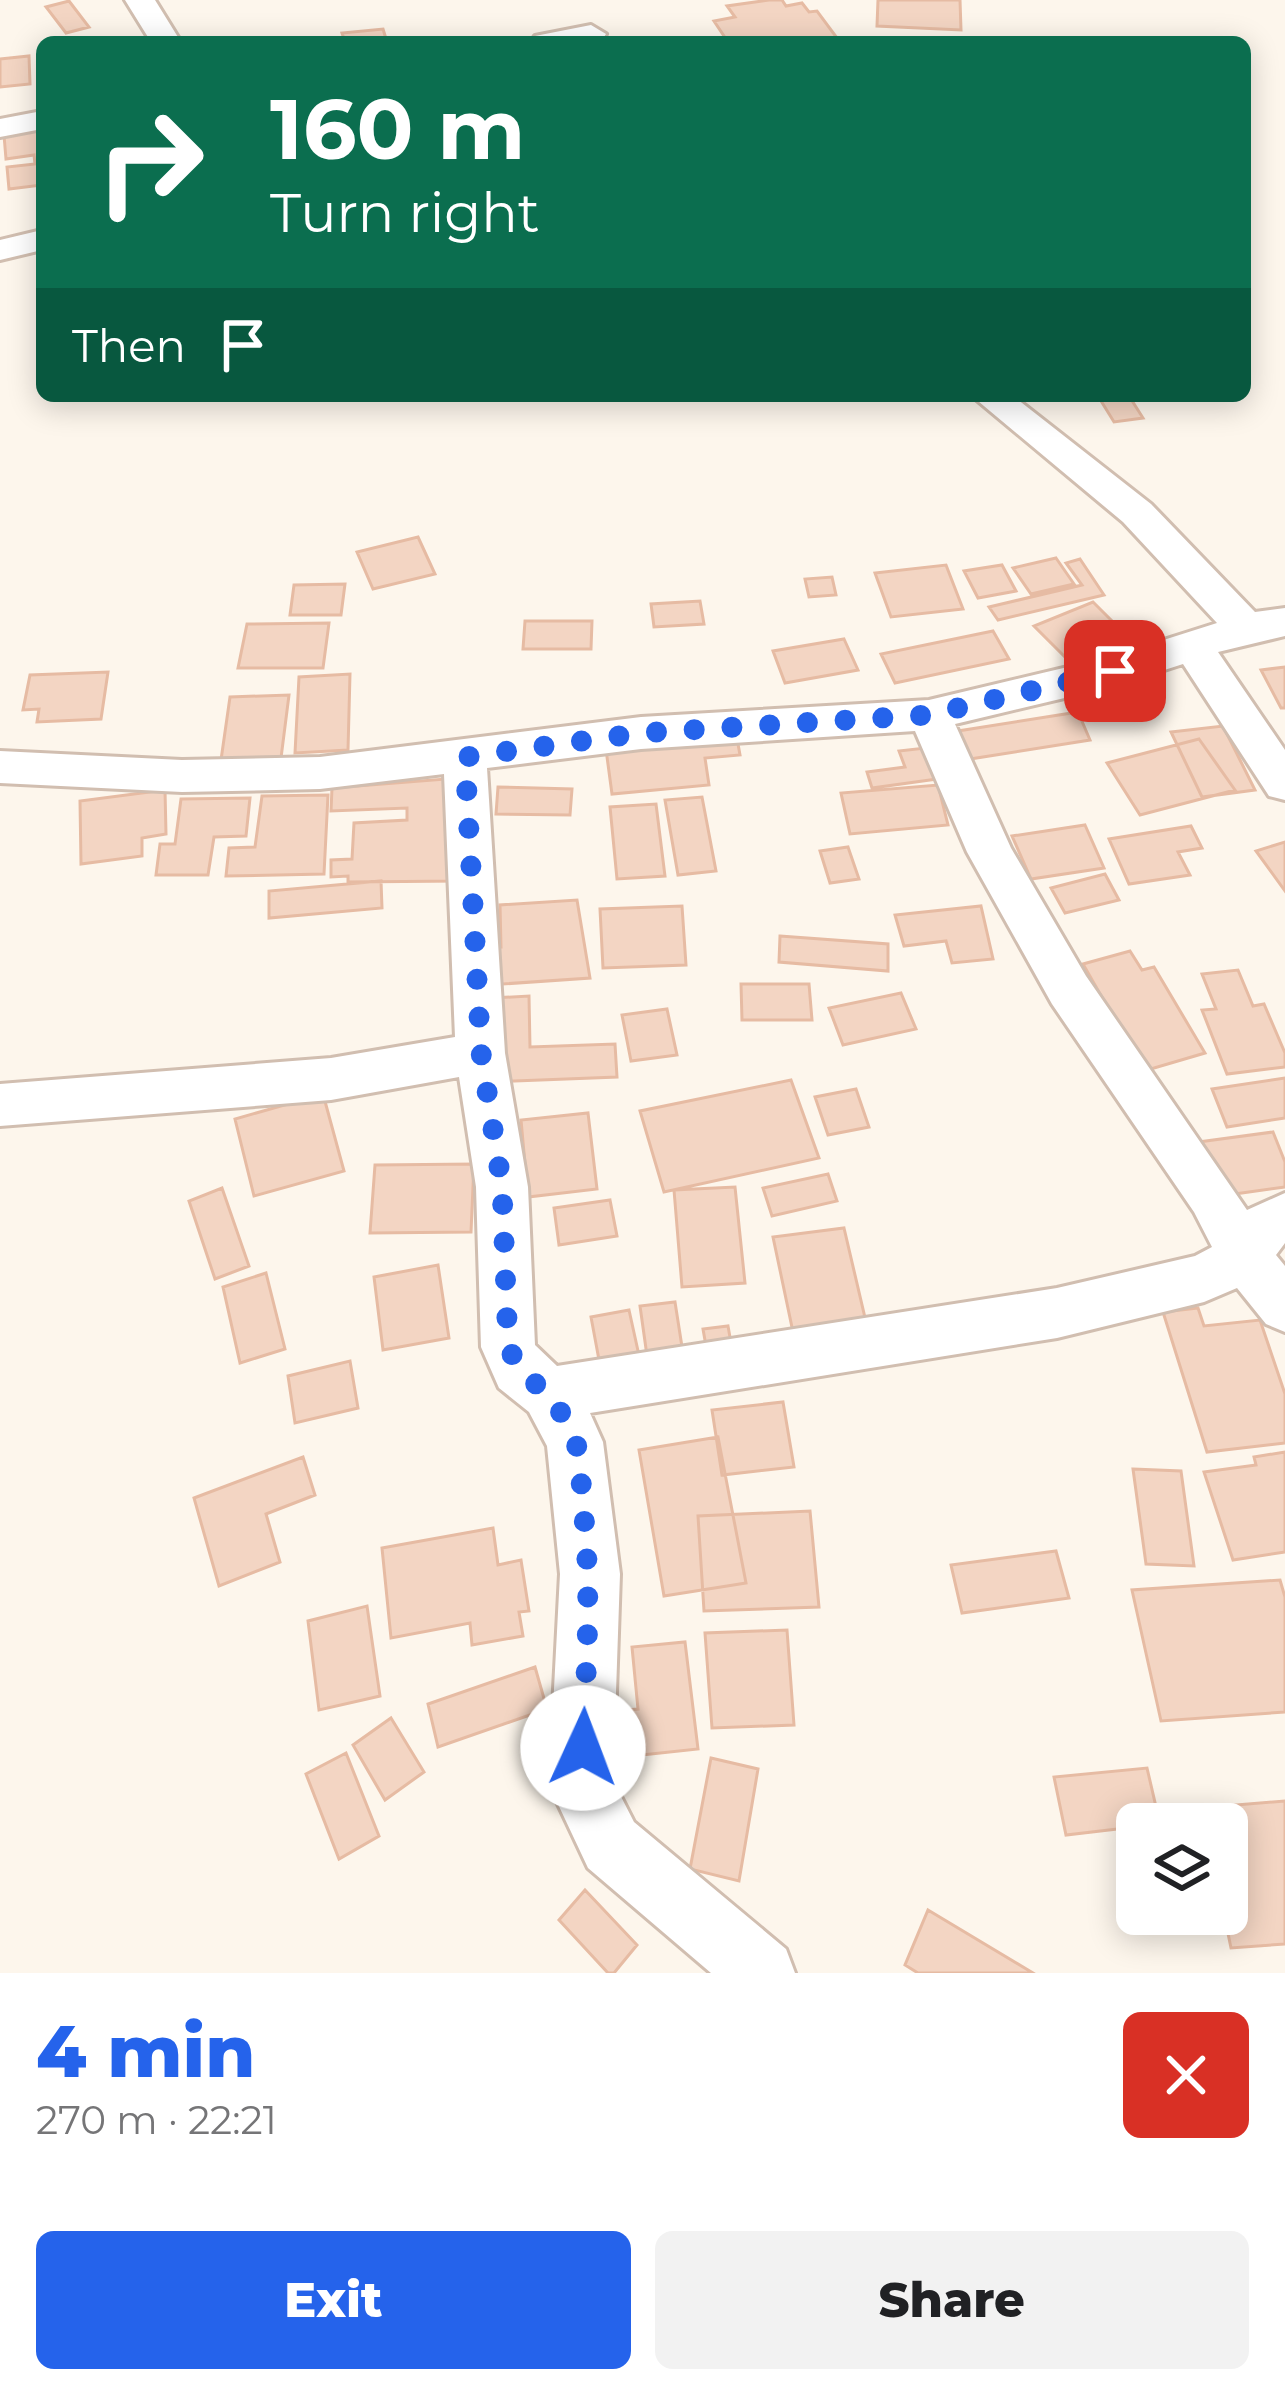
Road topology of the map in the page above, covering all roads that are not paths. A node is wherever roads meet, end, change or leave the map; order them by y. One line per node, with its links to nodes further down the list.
1 (140, 0): 3 (street)
2 (591, 0): 4 (street)
3 (162, 36)
4 (594, 36)
5 (36, 121): 6 (street)
6 (0, 128)
7 (36, 241): 8 (street)
8 (0, 250)
9 (998, 402): 10 (street)
10 (1266, 625): 11 (street)
11 (1194, 648): 12 (street); 15 (street)
12 (928, 715): 13 (street); 19 (street)
13 (465, 757): 14 (street); 16 (street)
14 (0, 766)
15 (1285, 784)
16 (481, 1053): 17 (street); 21 (street)
17 (0, 1106)
18 (1285, 1216): 19 (street)
19 (1245, 1257): 20 (street); 21 (street)
20 (1285, 1307)
21 (549, 1393): 22 (street)
22 (762, 1973)

